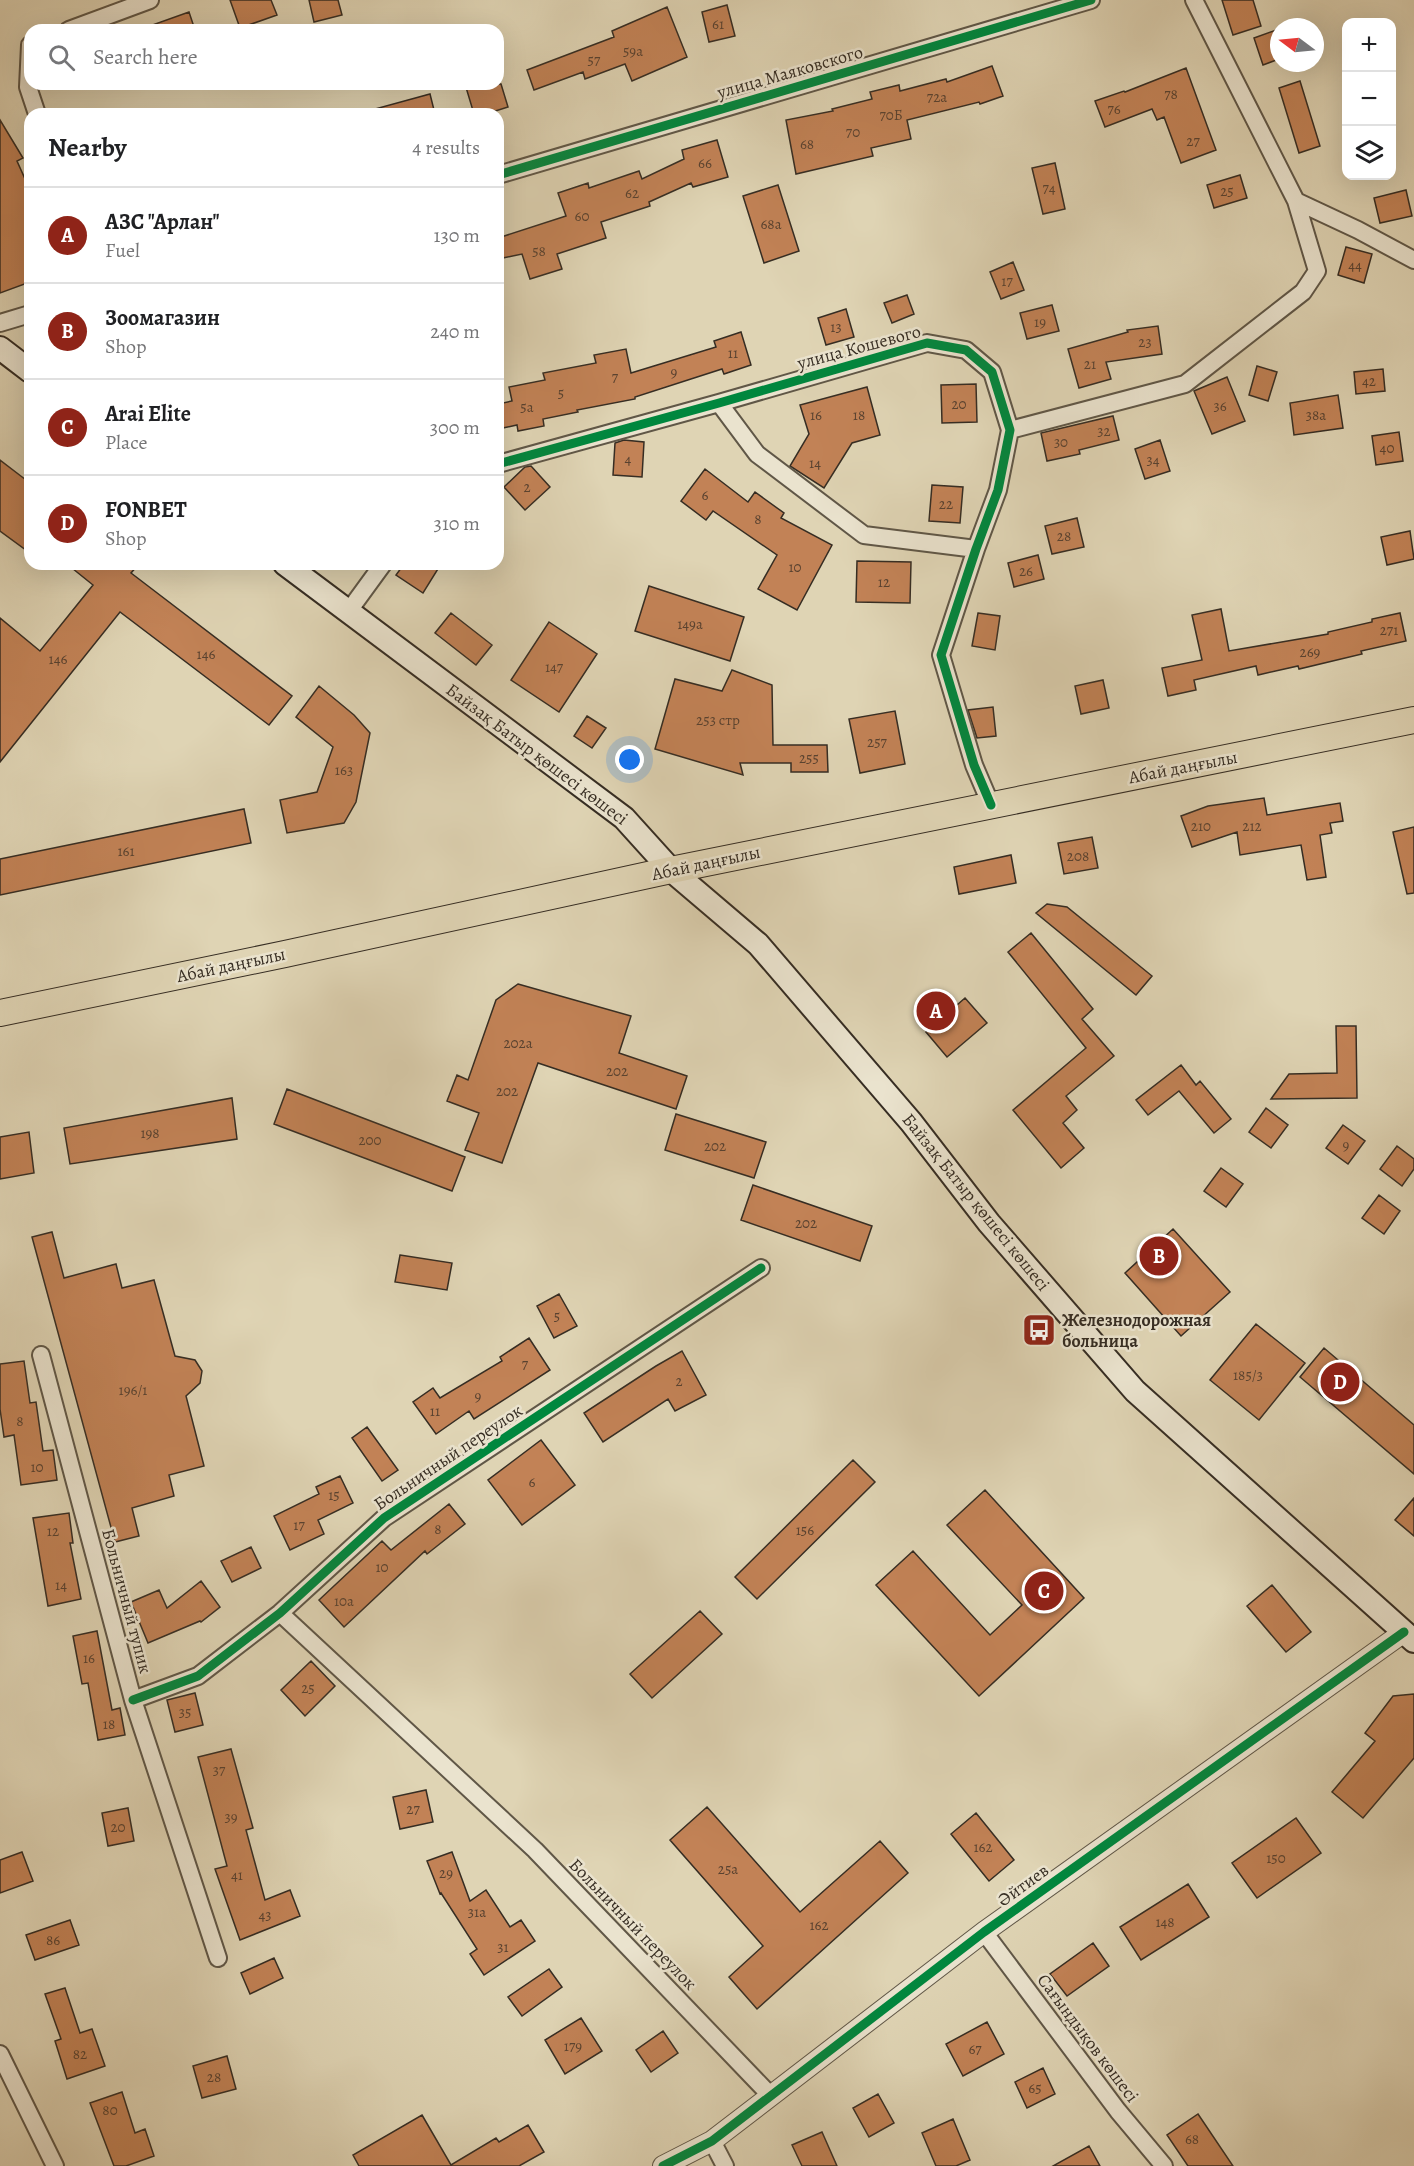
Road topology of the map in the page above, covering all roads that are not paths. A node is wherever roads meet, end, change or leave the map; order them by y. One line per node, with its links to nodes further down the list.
1 (150, 0): 4 (street)
2 (1091, 0): 7 (street, улица Маяковского)
3 (1194, 0): 8 (street)
4 (85, 24)
5 (29, 90): 6 (street)
6 (35, 108)
7 (504, 173)
8 (1296, 201): 9 (street); 15 (street)
9 (1414, 260)
10 (24, 316): 11 (street)
11 (0, 323)
12 (0, 348): 13 (main road)
13 (24, 366)
14 (719, 403): 15 (street, улица Кошевого); 16 (street, улица Кошевого); 17 (street)
15 (1010, 430): 17 (street, улица Кошевого)
16 (504, 462)
17 (976, 549): 22 (street, улица Кошевого)
18 (293, 570): 20 (main road, Байзақ Батыр қөшесі көшесі)
19 (378, 570): 20 (street)
20 (348, 612): 23 (main road, Байзақ Батыр қөшесі көшесі)
21 (1414, 720): 22 (main road, Абай даңғылы)
22 (991, 805): 23 (main road, Абай даңғылы)
23 (671, 870): 24 (main road, Абай даңғылы); 28 (main road, Байзақ Батыр қөшесі көшесі)
24 (0, 1013)
25 (761, 1268): 27 (street, Больничный переулок)
26 (41, 1355): 29 (street, Больничный тупик)
27 (280, 1613): 29 (street, Больничный переулок); 33 (street, Больничный переулок)
28 (1409, 1636): 30 (street, Әйтиев)
29 (133, 1700): 31 (street, Больничный тупик)
30 (984, 1932): 33 (street, Әйтиев); 38 (street, Сағындықов көшесі)
31 (218, 1958)
32 (0, 2054): 35 (street)
33 (770, 2095): 34 (street, Әйтиев)
34 (712, 2141): 36 (street, Әйтиев); 37 (street)
35 (55, 2166)
36 (663, 2166)
37 (725, 2166)
38 (1164, 2166)

